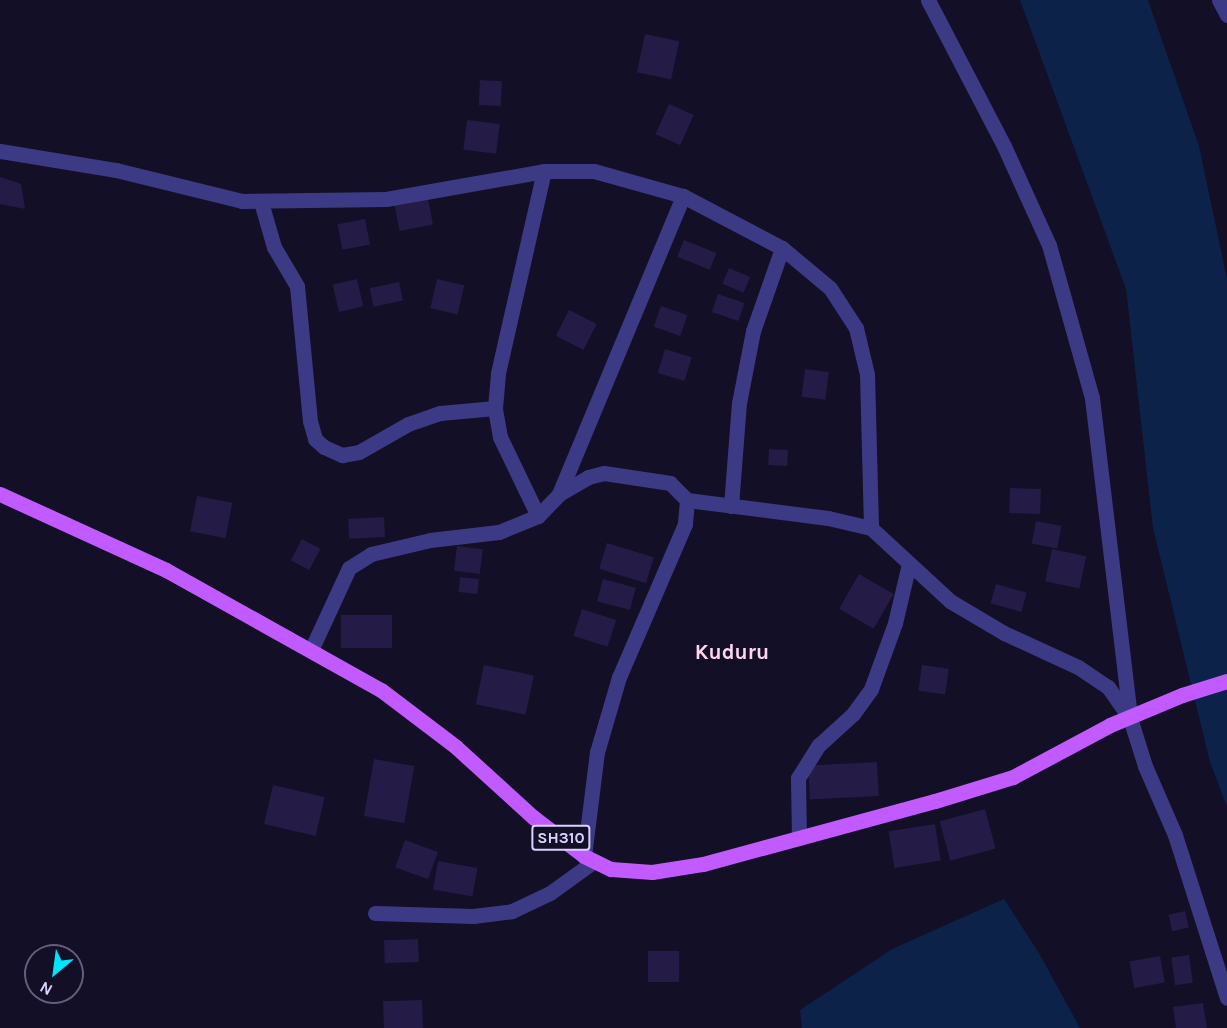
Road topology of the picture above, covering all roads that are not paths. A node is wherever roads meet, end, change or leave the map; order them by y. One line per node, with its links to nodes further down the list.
1 (928, 0): 19 (street)
2 (1219, 0): 3 (street)
3 (1227, 15)
4 (0, 151): 7 (street)
5 (544, 171): 6 (street); 7 (street); 9 (street)
6 (683, 196): 8 (street); 11 (street)
7 (261, 202): 9 (street)
8 (782, 249): 13 (street); 15 (street)
9 (495, 408): 14 (street)
10 (0, 494): 17 (main road, SH310)
11 (559, 494): 12 (street); 14 (street)
12 (687, 500): 13 (street); 21 (street)
13 (731, 506): 15 (street)
14 (538, 516): 17 (street)
15 (871, 528): 16 (street)
16 (909, 564): 19 (street); 20 (street)
17 (312, 648): 21 (main road, SH310)
18 (1227, 681): 19 (main road, SH310)
19 (1130, 718): 20 (main road, SH310); 23 (street)
20 (799, 838): 21 (main road, SH310)
21 (589, 859): 22 (street)
22 (375, 913)
23 (1227, 998)

